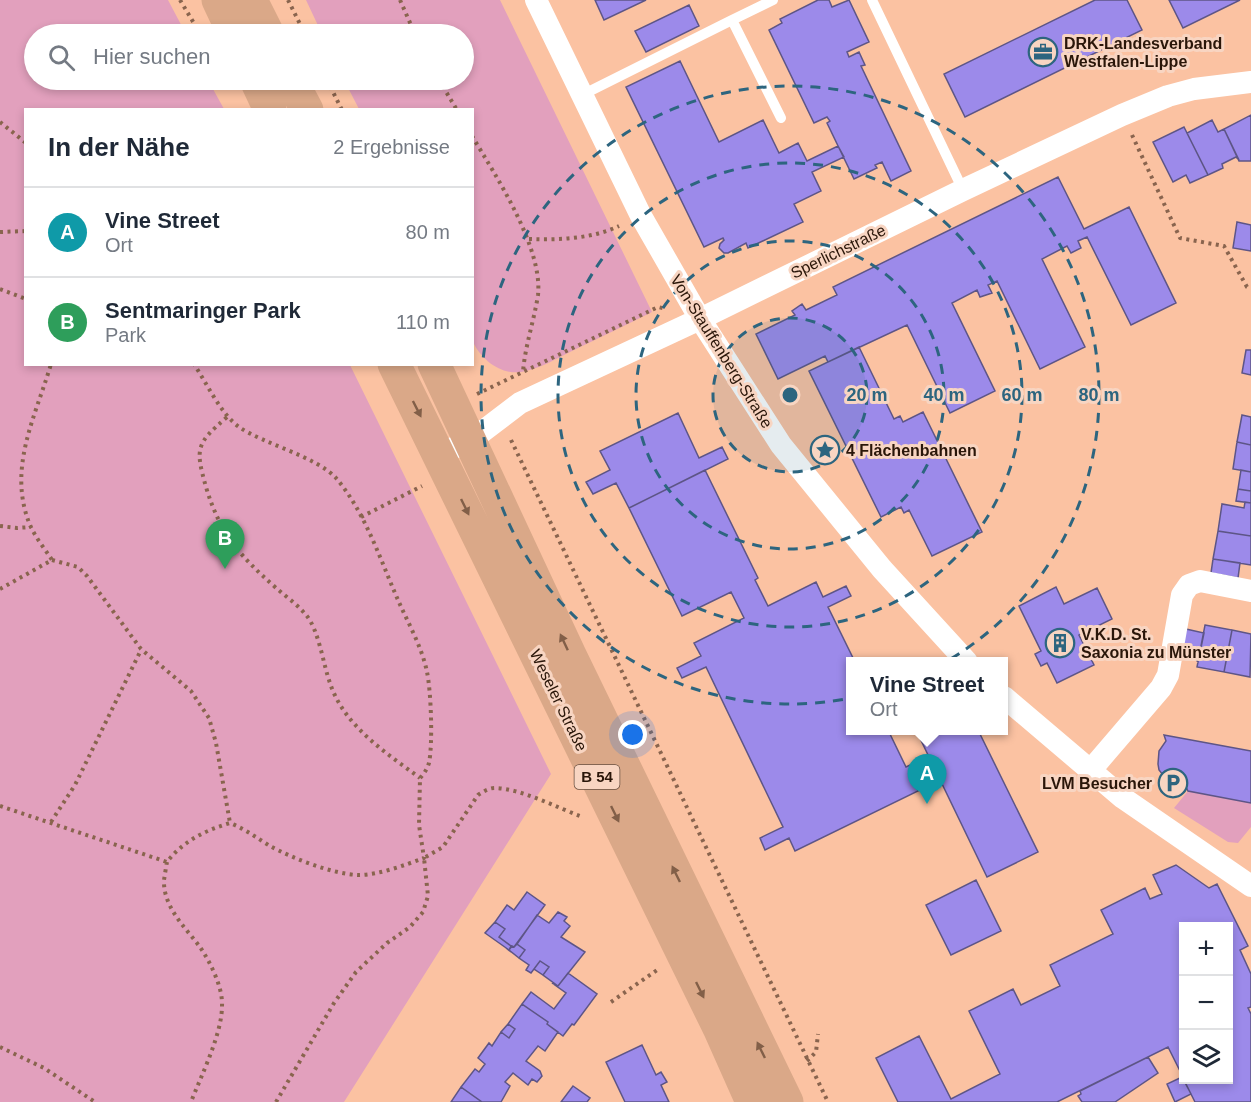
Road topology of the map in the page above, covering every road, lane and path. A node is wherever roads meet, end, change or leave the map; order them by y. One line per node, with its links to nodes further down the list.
1 (180, 0): 10 (path)
2 (218, 0): 11 (main road)
3 (251, 0): 12 (main road)
4 (288, 0): 13 (path)
5 (399, 0): 14 (path)
6 (536, 0): 19 (street, Von-Stauffenberg-Straße)
7 (773, 0): 9 (lane)
8 (872, 0): 28 (lane)
9 (732, 20): 19 (lane); 24 (lane)
10 (194, 24)
11 (229, 24)
12 (263, 24)
13 (300, 24)
14 (411, 24)
15 (1251, 82): 23 (street, Sperlichstraße)
16 (261, 90): 20 (main road)
17 (296, 90): 21 (main road)
18 (445, 90): 22 (path)
19 (582, 95): 29 (street, Von-Stauffenberg-Straße)
20 (269, 108)
21 (306, 108)
22 (456, 108)
23 (1122, 115): 28 (street, Sperlichstraße); 34 (path)
24 (781, 118)
25 (0, 122): 27 (path)
26 (474, 139): 32 (path)
27 (24, 141)
28 (963, 190): 36 (street, Sperlichstraße)
29 (641, 216): 32 (path); 36 (street, Von-Stauffenberg-Straße)
30 (24, 231): 31 (path)
31 (0, 232)
32 (529, 239): 41 (path)
33 (0, 289): 35 (path)
34 (1251, 289)
35 (24, 298)
36 (700, 319): 44 (street, Sperlichstraße); 55 (street, Von-Stauffenberg-Straße)
37 (50, 366): 50 (path)
38 (195, 366): 43 (path)
39 (395, 366): 46 (main road, Weseler Straße / B 54, one-way to 46)
40 (435, 366): 45 (main road, Weseler Straße / B 54)
41 (523, 372)
42 (475, 383): 44 (path)
43 (227, 417): 48 (path); 58 (path)
44 (497, 420): 45 (street, Sperlichstraße); 70 (path)
45 (470, 441): 46 (street, Sperlichstraße); 75 (main road, Weseler Straße / B 54, one-way to 45)
46 (440, 454): 74 (main road, Weseler Straße / B 54, one-way to 74)
47 (424, 485): 48 (path)
48 (361, 517): 58 (path)
49 (0, 526): 50 (path)
50 (31, 527): 51 (path)
51 (52, 560): 52 (path); 54 (path)
52 (0, 589)
53 (1251, 591): 57 (street)
54 (141, 649): 61 (path); 62 (path)
55 (962, 657)
56 (1008, 700): 57 (street)
57 (1090, 771): 65 (street)
58 (420, 778): 63 (path)
59 (0, 806): 61 (path)
60 (585, 818): 63 (path)
61 (51, 822): 64 (path)
62 (230, 823): 63 (path); 64 (path)
63 (424, 858): 73 (path)
64 (167, 862): 72 (path)
65 (1251, 886)
66 (662, 967): 67 (path)
67 (611, 1002)
68 (818, 1034): 70 (path)
69 (0, 1047): 71 (path)
70 (807, 1061): 76 (path)
71 (95, 1102)
72 (191, 1102)
73 (276, 1102)
74 (752, 1102)
75 (787, 1102)
76 (828, 1102)

